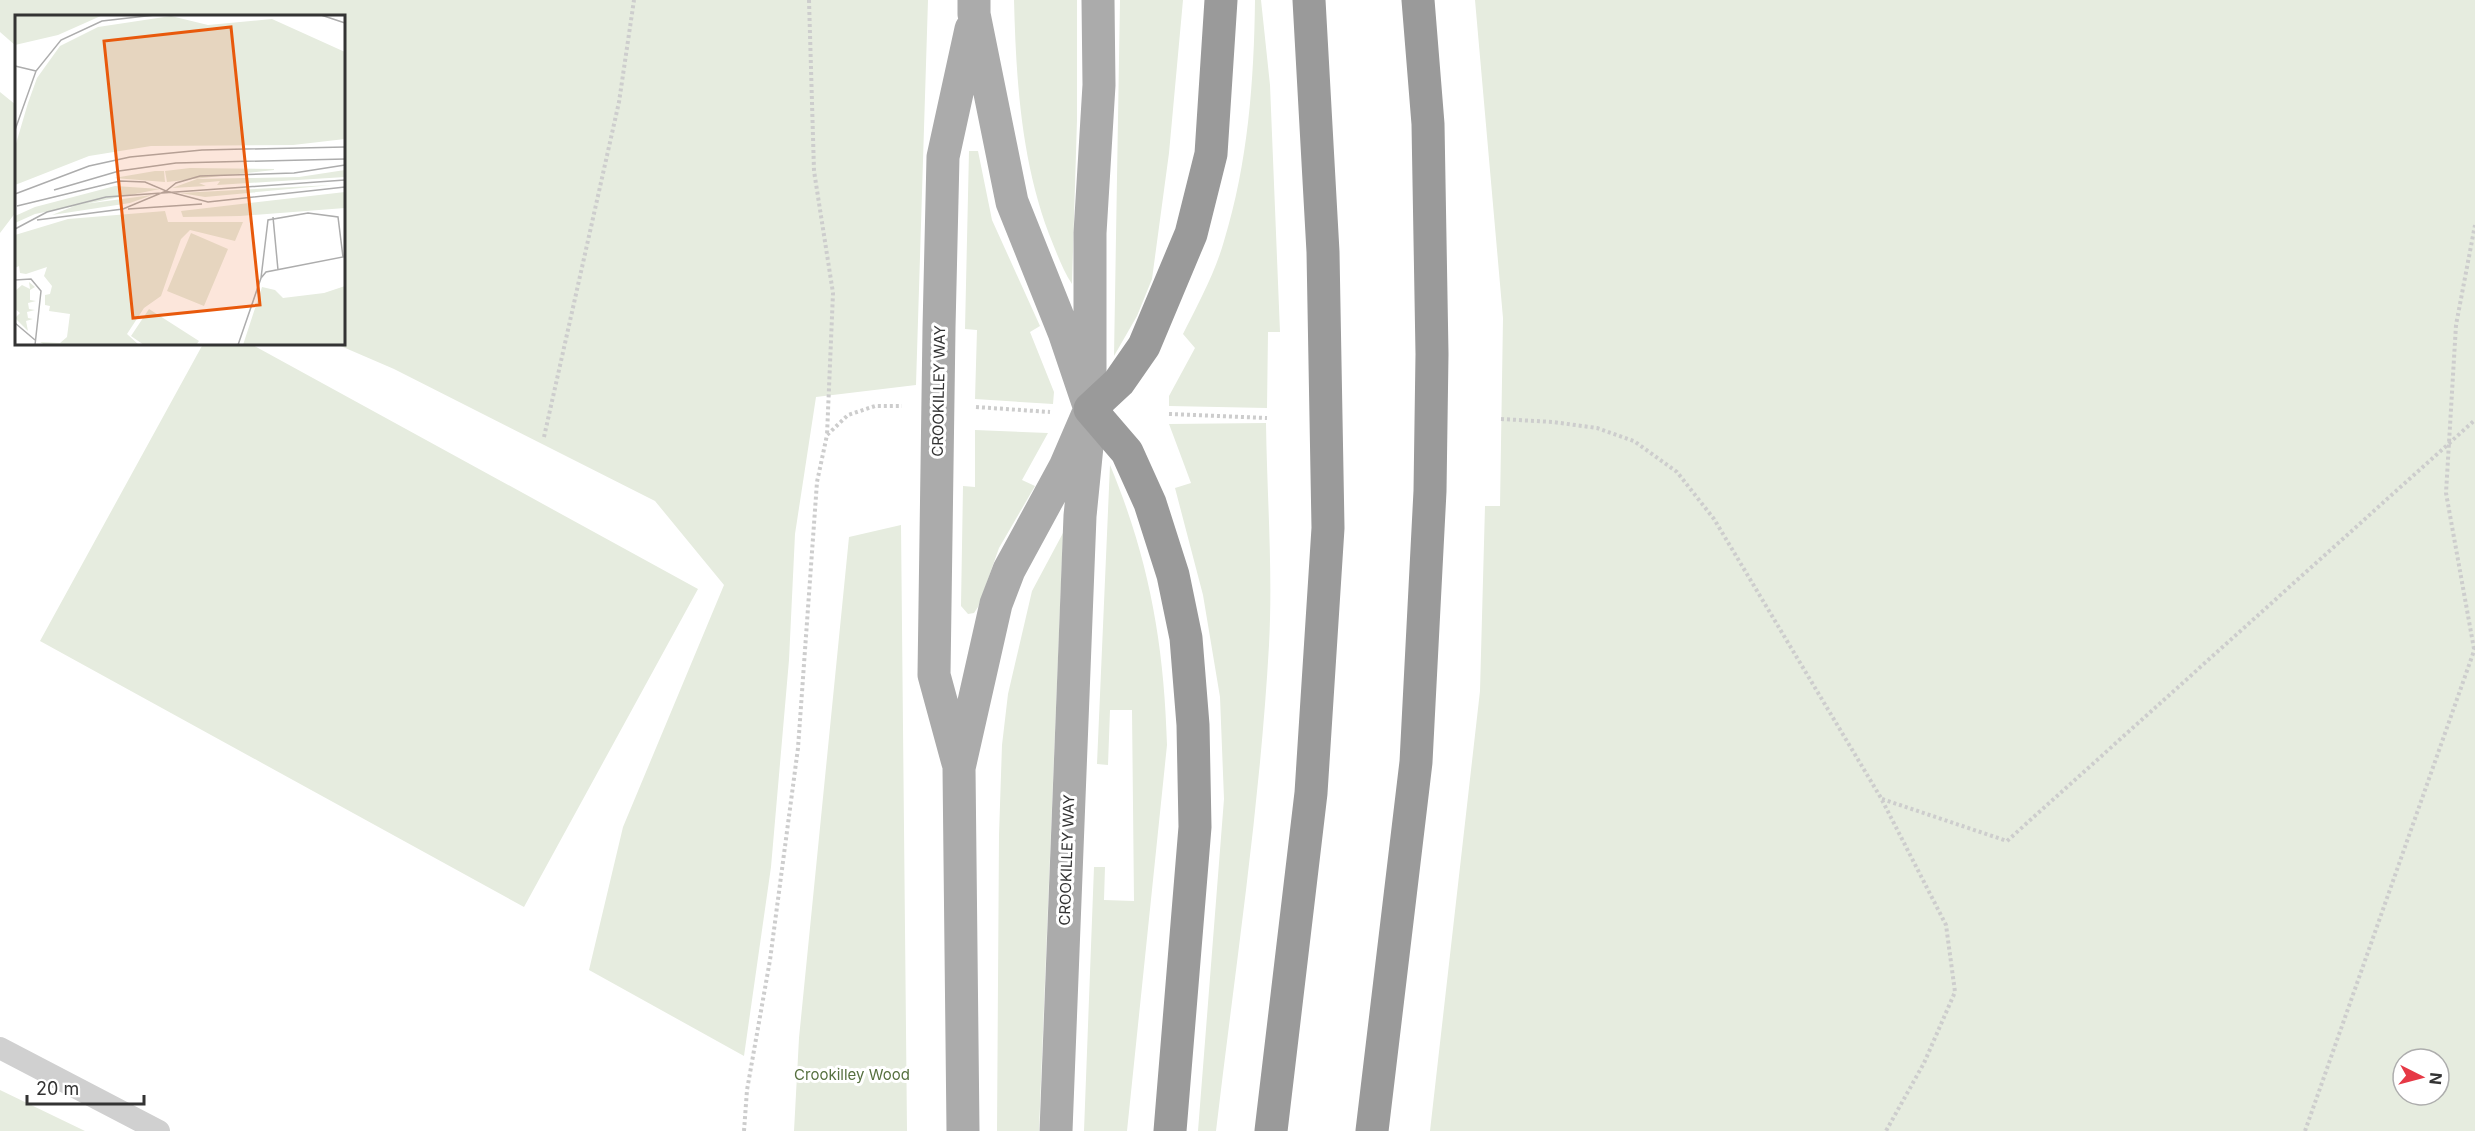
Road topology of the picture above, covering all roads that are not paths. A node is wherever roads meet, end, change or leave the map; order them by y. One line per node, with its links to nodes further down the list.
1 (1098, 0): 6 (main road, CROOKILLEY WAY)
2 (1221, 0): 6 (highway)
3 (1309, 0): 13 (highway)
4 (1418, 0): 14 (highway)
5 (974, 7): 6 (main road, CROOKILLEY WAY); 7 (main road, CROOKILLEY WAY)
6 (1090, 410): 7 (main road, CROOKILLEY WAY); 11 (main road, CROOKILLEY WAY); 12 (highway)
7 (959, 768): 10 (main road, CROOKILLEY WAY)
8 (0, 1048): 9 (lane)
9 (159, 1131)
10 (963, 1131)
11 (1056, 1131)
12 (1170, 1131)
13 (1271, 1131)
14 (1372, 1131)

